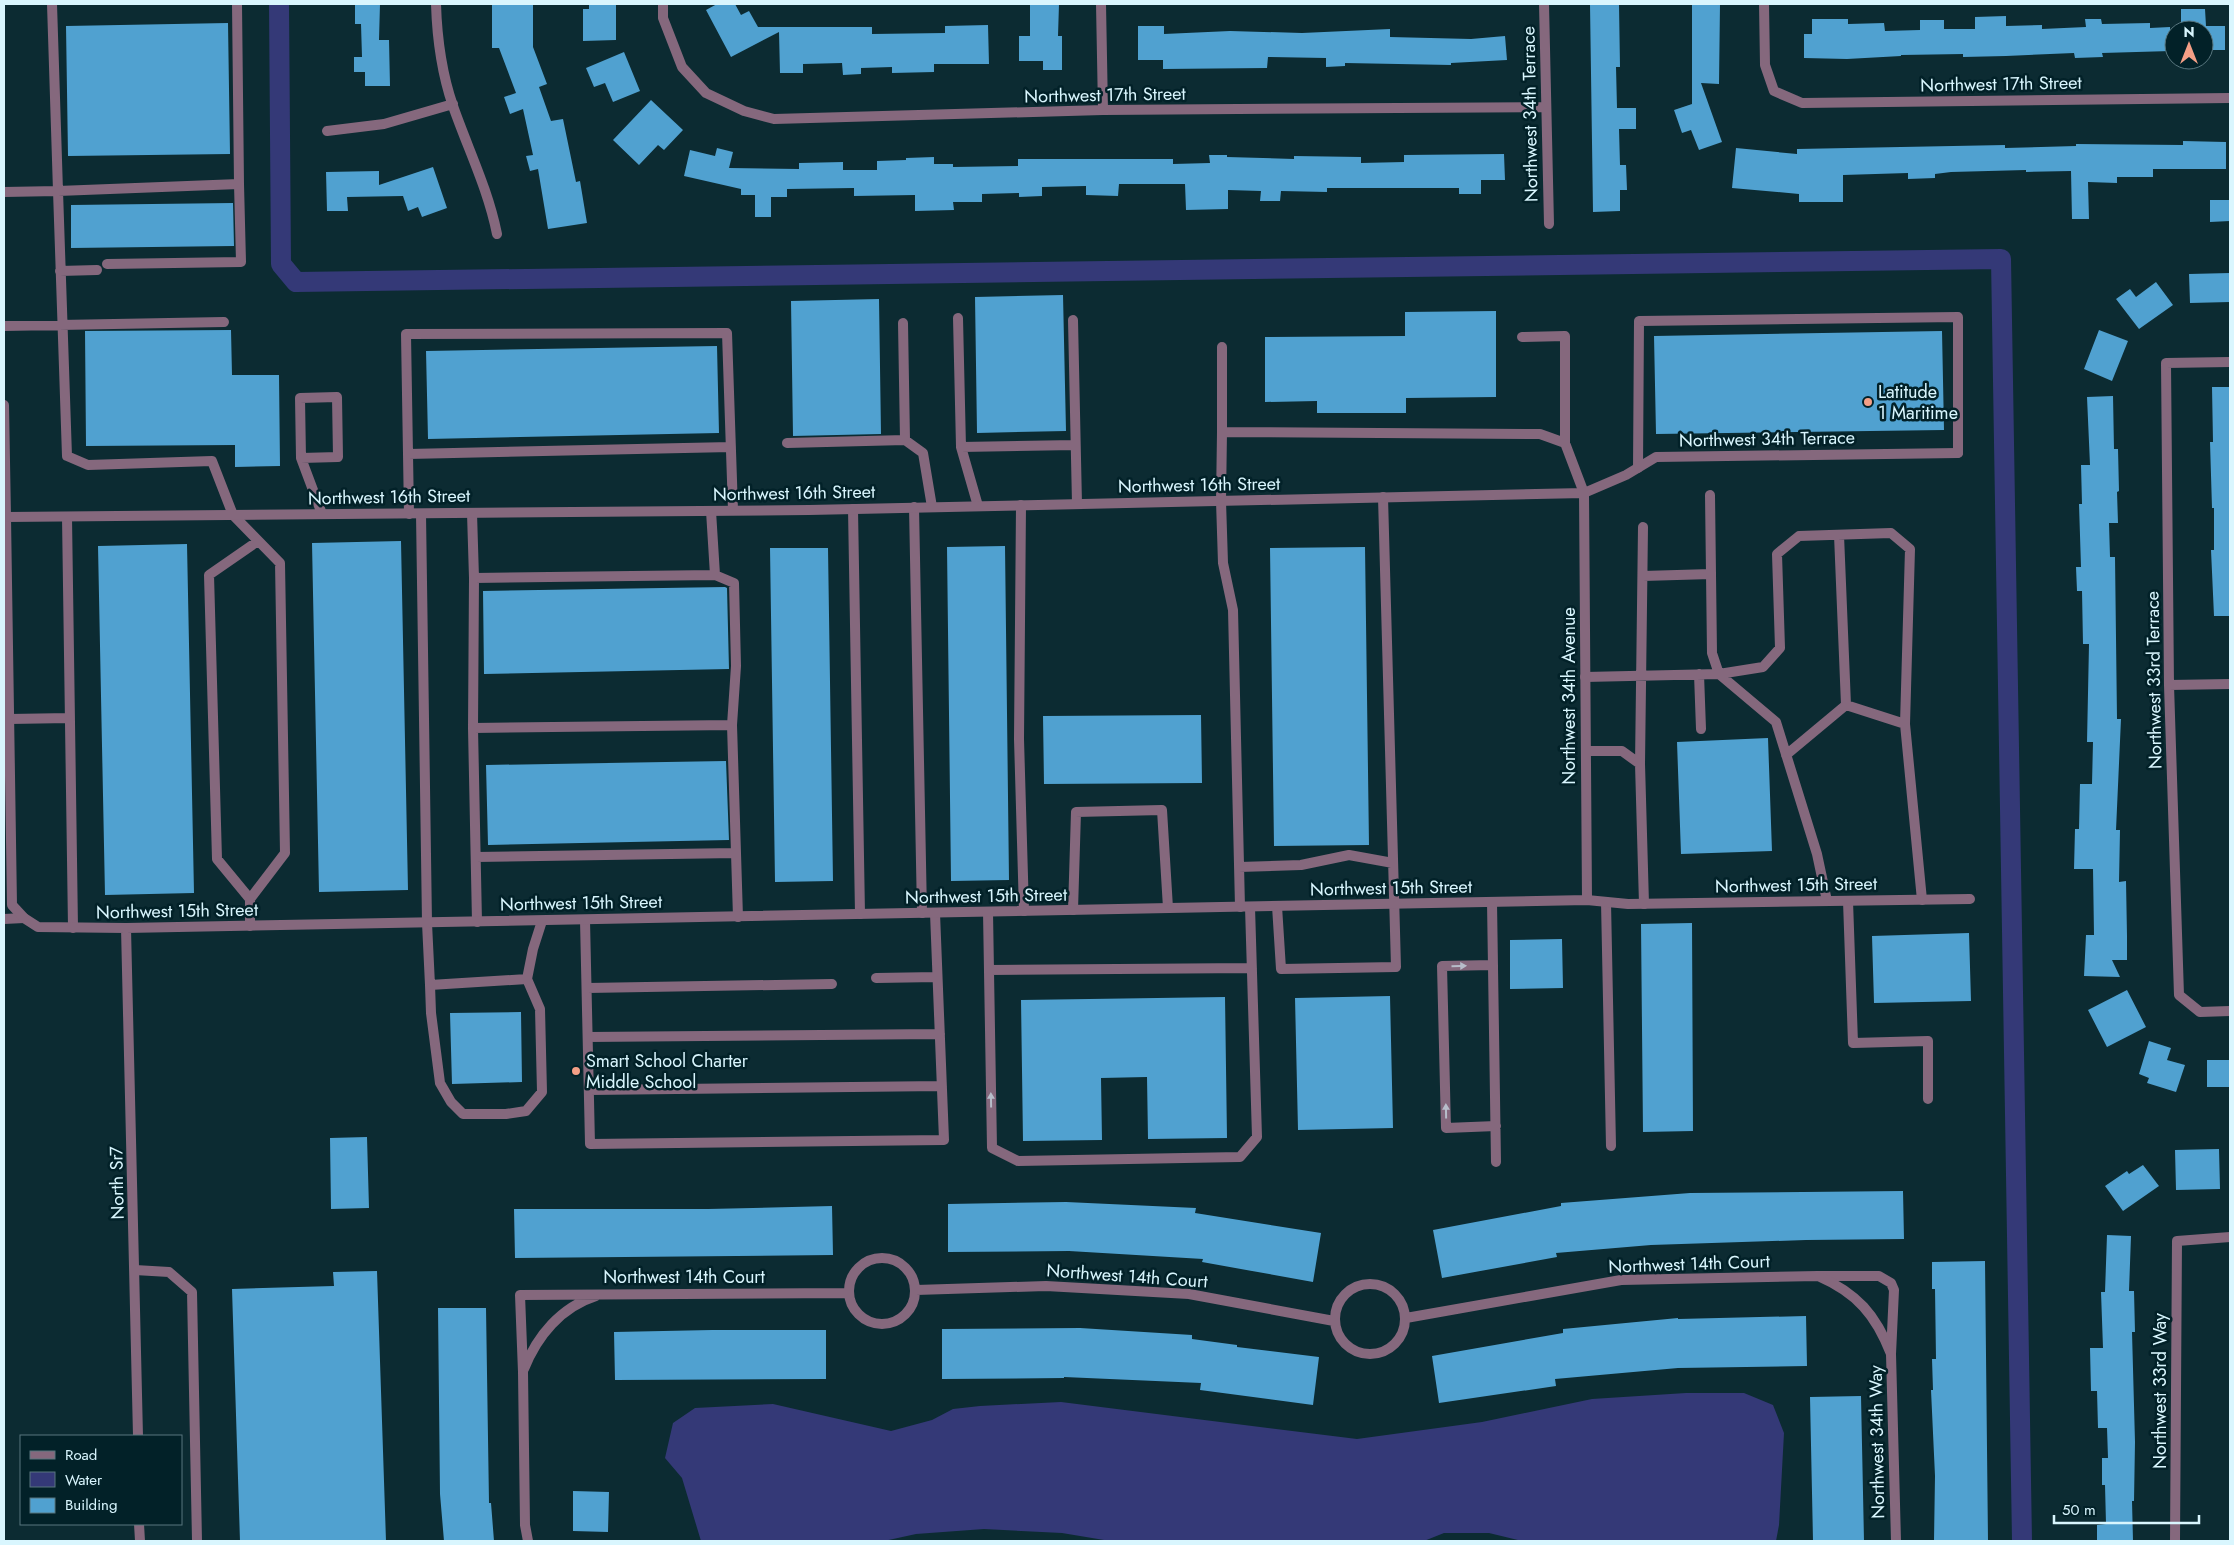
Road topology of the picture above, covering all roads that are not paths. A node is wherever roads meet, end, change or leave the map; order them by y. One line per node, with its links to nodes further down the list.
1 (52, 4): 14 (street)
2 (237, 4): 13 (street)
3 (436, 4): 9 (street)
4 (663, 4): 11 (street, Northwest 17th Street)
5 (1101, 4): 11 (street)
6 (1544, 4): 10 (street, Northwest 34th Terrace)
7 (1764, 4): 8 (street, Northwest 17th Street)
8 (2230, 98)
9 (453, 104): 12 (street); 17 (street)
10 (1546, 107): 11 (street, Northwest 17th Street); 16 (street, Northwest 34th Terrace)
11 (1104, 110)
12 (327, 130)
13 (239, 184): 14 (street); 18 (street)
14 (58, 191): 15 (street); 20 (street)
15 (4, 192)
16 (1549, 224)
17 (497, 234)
18 (108, 264)
19 (97, 270): 20 (street)
20 (60, 271): 24 (street)
21 (958, 318): 38 (street)
22 (1072, 320): 36 (street)
23 (224, 322): 24 (street)
24 (62, 324): 26 (street); 58 (street)
25 (903, 324): 32 (street)
26 (4, 326)
27 (1522, 337): 35 (street, Northwest 34th Avenue)
28 (1222, 346): 31 (street)
29 (2230, 362): 74 (street, Northwest 33rd Terrace)
30 (4, 405): 33 (street)
31 (1222, 432): 35 (street); 45 (street)
32 (905, 440): 34 (street); 49 (street)
33 (4, 443): 59 (street)
34 (787, 444)
35 (1566, 444): 42 (street, Northwest 34th Avenue)
36 (1075, 445): 38 (street); 46 (street)
37 (731, 447): 39 (street); 39 (street); 52 (street)
38 (961, 447): 48 (street)
39 (408, 454): 56 (street)
40 (301, 458): 40 (street); 55 (street)
41 (1638, 468): 41 (street, Northwest 34th Terrace); 42 (street, Northwest 34th Terrace)
42 (1584, 493): 44 (street, Northwest 16th Street); 72 (street, Northwest 34th Avenue)
43 (1710, 495): 64 (street)
44 (1383, 497): 45 (street, Northwest 16th Street); 87 (street)
45 (1221, 501): 46 (street, Northwest 16th Street); 88 (street)
46 (1077, 504): 47 (street, Northwest 16th Street)
47 (1021, 505): 48 (street, Northwest 16th Street); 103 (street)
48 (978, 506): 49 (street, Northwest 16th Street)
49 (932, 507): 50 (street, Northwest 16th Street)
50 (914, 508): 51 (street, Northwest 16th Street); 105 (street)
51 (852, 509): 52 (street, Northwest 16th Street); 107 (street)
52 (733, 510): 53 (street, Northwest 16th Street)
53 (711, 511): 54 (street, Northwest 16th Street); 65 (street)
54 (472, 513): 57 (street, Northwest 16th Street); 67 (street)
55 (322, 514): 56 (street, Northwest 16th Street); 58 (street, Northwest 16th Street)
56 (409, 514): 57 (street, Northwest 16th Street)
57 (421, 514): 114 (street)
58 (232, 515): 60 (street, Northwest 16th Street); 63 (street)
59 (5, 517): 60 (street, Northwest 16th Street); 68 (street)
60 (67, 517): 76 (street)
61 (1644, 527): 66 (street)
62 (1839, 535): 70 (street); 75 (street); 78 (street)
63 (258, 541): 89 (street); 89 (street)
64 (1711, 574): 66 (street); 70 (street)
65 (715, 575): 67 (street); 79 (street)
66 (1643, 576): 71 (street)
67 (474, 578): 80 (street)
68 (6, 650): 77 (street)
69 (1699, 674): 70 (street); 71 (street); 81 (street)
70 (1718, 674): 83 (street)
71 (1642, 676): 72 (street); 84 (street)
72 (1585, 677): 82 (street, Northwest 34th Avenue)
73 (2230, 684): 74 (street)
74 (2169, 685): 127 (street, Northwest 33rd Terrace)
75 (1846, 706): 78 (street); 83 (street)
76 (70, 718): 77 (street); 116 (street)
77 (9, 719): 109 (street, Northwest 15th Street)
78 (1905, 724): 92 (street)
79 (732, 725): 80 (street); 85 (street)
80 (473, 728): 86 (street)
81 (1701, 730)
82 (1586, 751): 84 (street); 91 (street, Northwest 34th Avenue)
83 (1786, 755): 93 (street)
84 (1640, 764): 98 (street)
85 (736, 853): 86 (street); 108 (street)
86 (476, 857): 113 (street)
87 (1393, 863): 88 (street); 97 (street)
88 (1239, 867): 100 (street)
89 (250, 899): 115 (street)
90 (1970, 899): 92 (street, Northwest 15th Street)
91 (1587, 900): 95 (street, Northwest 15th Street); 96 (street, Northwest 15th Street)
92 (1922, 900): 94 (street, Northwest 15th Street)
93 (1827, 901): 94 (street, Northwest 15th Street); 98 (street, Northwest 15th Street)
94 (1848, 901): 132 (street)
95 (1492, 902): 97 (street, Northwest 15th Street); 118 (street)
96 (1606, 902): 98 (street, Northwest 15th Street); 134 (street)
97 (1394, 904): 99 (street, Northwest 15th Street); 99 (street)
98 (1644, 904)
99 (1277, 906): 100 (street, Northwest 15th Street)
100 (1245, 907): 101 (street, Northwest 15th Street); 119 (street)
101 (1168, 908): 102 (street, Northwest 15th Street); 102 (street)
102 (1073, 910): 103 (street, Northwest 15th Street)
103 (1024, 911): 104 (street, Northwest 15th Street)
104 (988, 912): 106 (street, Northwest 15th Street); 120 (street)
105 (922, 913): 106 (street, Northwest 15th Street); 107 (street, Northwest 15th Street)
106 (935, 913): 121 (street)
107 (860, 914): 108 (street, Northwest 15th Street)
108 (738, 917): 112 (street, Northwest 15th Street)
109 (24, 918): 110 (street); 116 (street, Northwest 15th Street)
110 (4, 919)
111 (542, 920): 112 (street, Northwest 15th Street); 113 (street, Northwest 15th Street); 123 (street)
112 (585, 920): 126 (street)
113 (477, 922): 114 (street, Northwest 15th Street)
114 (427, 923): 115 (street, Northwest 15th Street); 125 (street)
115 (250, 926): 117 (street, Northwest 15th Street)
116 (73, 928): 117 (street, Northwest 15th Street)
117 (126, 928): 137 (street, North Sr7)
118 (1493, 965): 133 (street); 133 (street, one-way to 118)
119 (1252, 968): 120 (street); 120 (street, one-way to 120)
120 (989, 970)
121 (937, 977): 122 (street); 128 (street)
122 (876, 978)
123 (527, 979): 125 (street); 125 (street)
124 (832, 984): 126 (street)
125 (430, 985)
126 (586, 988): 129 (street)
127 (2230, 1012)
128 (940, 1034): 129 (street); 130 (street)
129 (588, 1037): 131 (street)
130 (942, 1086): 131 (street); 131 (street)
131 (589, 1090)
132 (1928, 1099)
133 (1496, 1126): 135 (street)
134 (1610, 1146)
135 (1496, 1162)
136 (2230, 1237): 153 (street, Northwest 33rd Way)
137 (135, 1270): 147 (street, North Sr7); 150 (street)
138 (1818, 1276): 142 (street, Northwest 14th Court); 143 (street, Northwest 14th Court); 145 (street)
139 (916, 1290): 141 (street); 141 (street); 144 (street, Northwest 14th Court)
140 (605, 1293): 141 (street, Northwest 14th Court); 146 (street); 146 (street, Northwest 14th Court)
141 (848, 1293)
142 (1852, 1295): 145 (street, Northwest 34th Way)
143 (1406, 1318): 144 (street); 144 (street)
144 (1334, 1321)
145 (1891, 1354): 152 (street, Northwest 34th Way)
146 (523, 1372): 151 (street)
147 (138, 1435)
148 (140, 1525): 149 (street)
149 (140, 1541)
150 (197, 1541)
151 (528, 1541)
152 (1896, 1541)
153 (2175, 1541)

